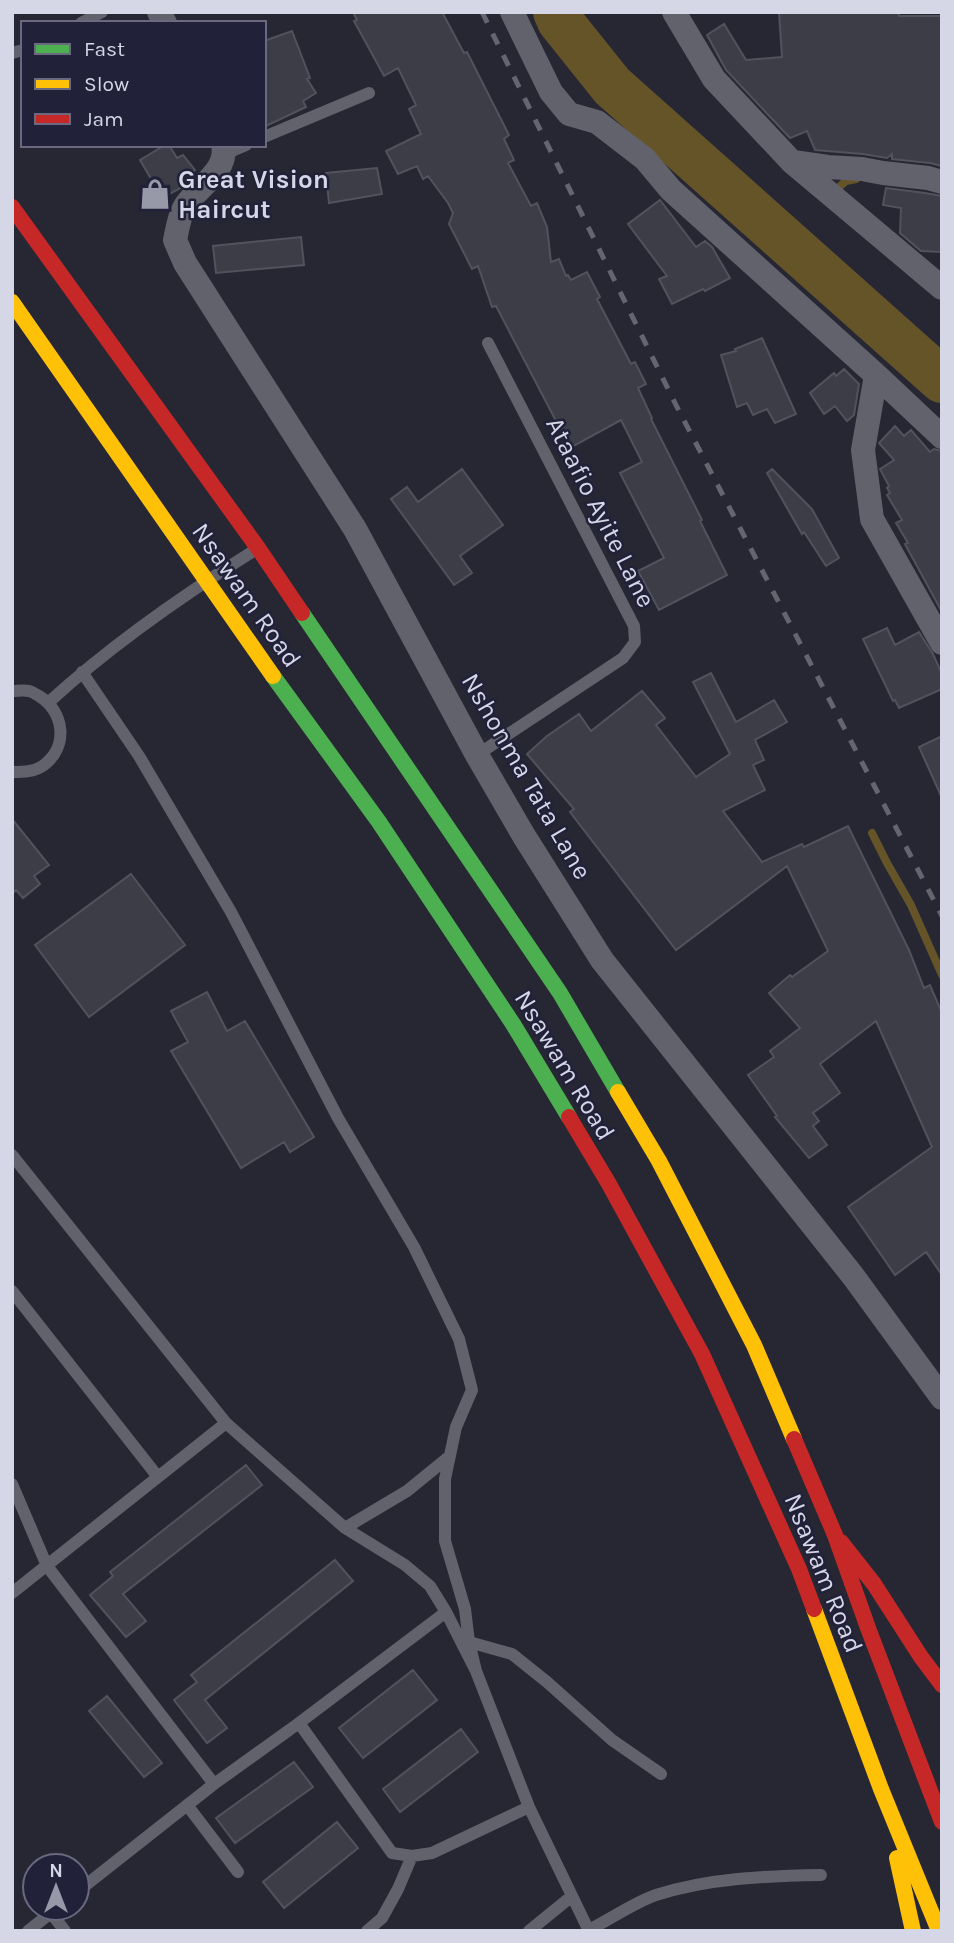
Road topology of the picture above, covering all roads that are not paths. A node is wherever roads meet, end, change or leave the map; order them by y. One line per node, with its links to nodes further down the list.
1 (102, 12): 4 (lane)
2 (512, 12): 14 (street)
3 (674, 12): 8 (street)
4 (85, 21)
5 (369, 93): 6 (lane)
6 (266, 136)
7 (231, 148): 22 (street, Nshonma Tata Lane)
8 (792, 162): 9 (street); 11 (street)
9 (942, 182)
10 (12, 207): 16 (main road, Nsawam Road)
11 (942, 288)
12 (12, 302): 17 (main road, Nsawam Road)
13 (488, 343): 22 (lane, Ataafio Ayite Lane)
14 (876, 374): 15 (street); 18 (street)
15 (942, 437)
16 (258, 548): 17 (lane); 32 (main road, Nsawam Road)
17 (206, 581): 19 (lane); 42 (main road, Nsawam Road)
18 (942, 643)
19 (82, 672): 21 (lane); 28 (lane)
20 (12, 691): 21 (lane)
21 (50, 702): 23 (lane)
22 (477, 755): 26 (street, Nshonma Tata Lane)
23 (12, 772)
24 (12, 1155): 27 (lane)
25 (12, 1291): 29 (lane)
26 (942, 1398)
27 (226, 1423): 29 (lane); 31 (lane)
28 (450, 1457): 31 (lane); 36 (lane)
29 (158, 1477): 33 (lane)
30 (12, 1484): 33 (lane)
31 (345, 1528): 35 (lane)
32 (835, 1535): 38 (main road); 45 (main road, Nsawam Road)
33 (47, 1566): 34 (lane); 41 (lane)
34 (12, 1593)
35 (446, 1612): 37 (lane); 39 (lane)
36 (469, 1642): 37 (lane); 40 (lane)
37 (476, 1671): 44 (lane)
38 (942, 1685)
39 (299, 1723): 41 (lane); 46 (lane)
40 (661, 1774)
41 (214, 1784): 43 (lane)
42 (881, 1789): 54 (main road); 55 (main road, Nsawam Road)
43 (187, 1805): 47 (lane); 49 (lane)
44 (529, 1807): 46 (lane); 50 (lane)
45 (942, 1822)
46 (412, 1856): 51 (lane)
47 (237, 1872)
48 (821, 1875): 53 (lane)
49 (91, 1881)
50 (572, 1896): 52 (lane); 53 (lane)
51 (367, 1931)
52 (529, 1931)
53 (589, 1931)
54 (913, 1931)
55 (939, 1931)

